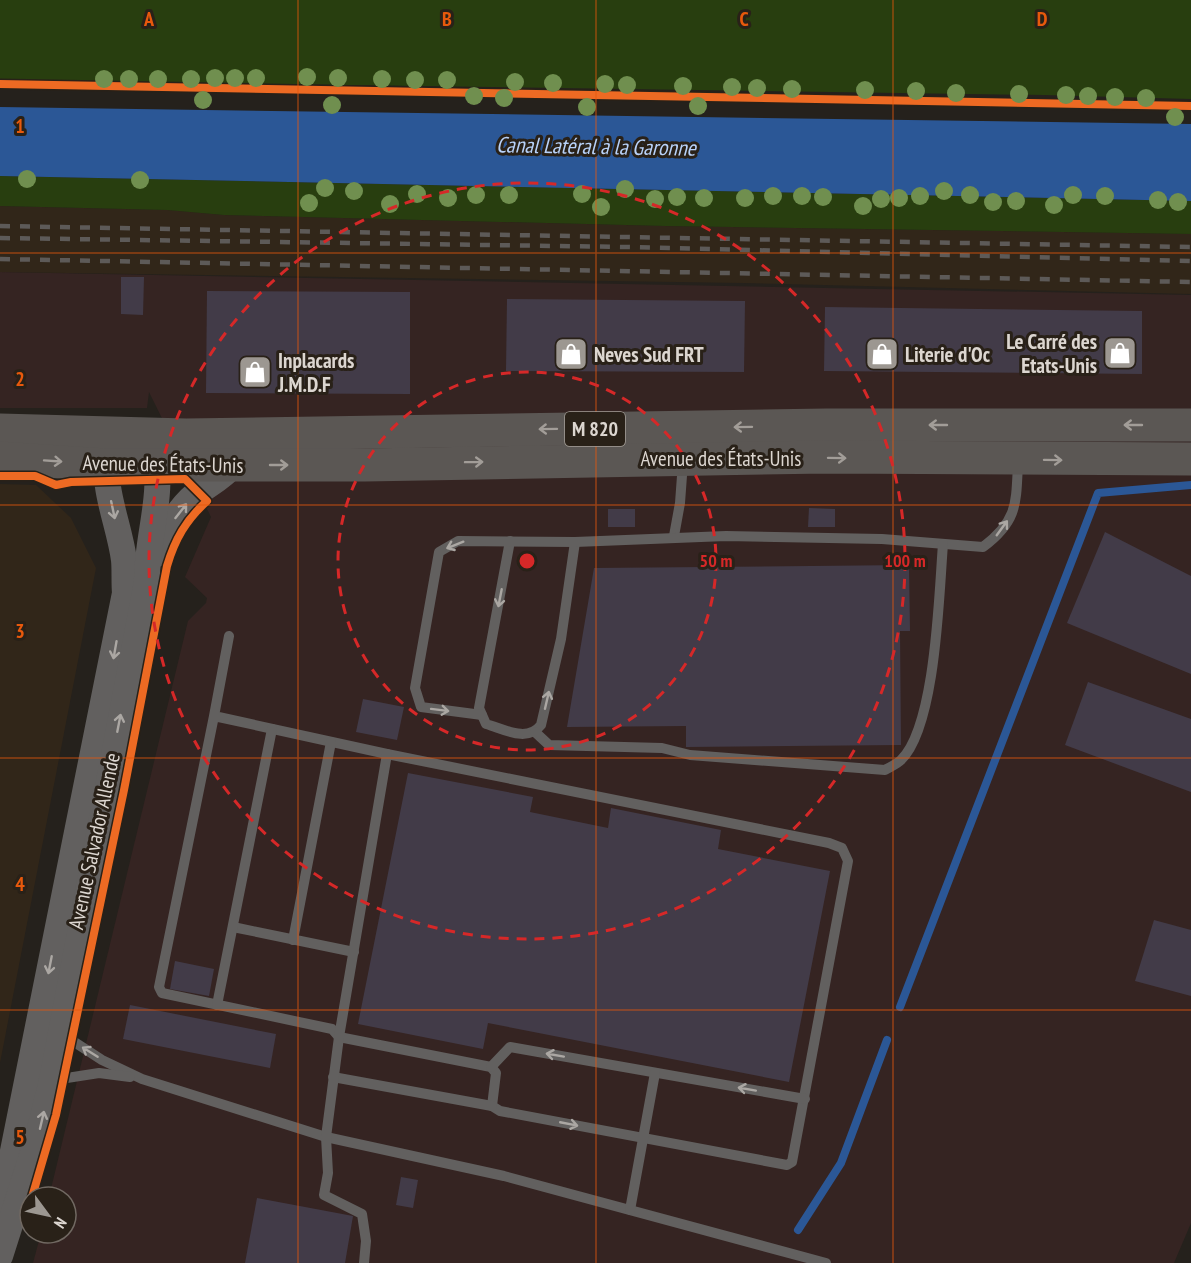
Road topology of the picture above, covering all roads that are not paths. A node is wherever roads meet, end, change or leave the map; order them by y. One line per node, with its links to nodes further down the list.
1 (1191, 425): 3 (main road, Avenue des États-Unis / M 820, one-way to 3)
2 (0, 430): 3 (main road, Avenue des États-Unis / M 820)
3 (131, 433): 8 (street); 9 (street, Avenue Salvador Allende)
4 (0, 458): 8 (main road, Avenue des États-Unis / M 820, one-way to 8)
5 (683, 459): 6 (main road, Avenue des États-Unis / M 820, one-way to 6); 10 (main road, Avenue des États-Unis / M 820, one-way to 5); 11 (lane)
6 (1018, 459): 7 (main road, Avenue des États-Unis / M 820, one-way to 7); 14 (lane, one-way to 6)
7 (1191, 459)
8 (105, 465): 9 (main road, Avenue des États-Unis / M 820); 27 (street, Avenue Salvador Allende, one-way to 27)
9 (158, 465): 10 (main road, Avenue des États-Unis / M 820); 15 (street, Avenue Salvador Allende)
10 (233, 465): 15 (street, one-way to 10)
11 (674, 537): 13 (lane); 14 (lane)
12 (510, 541): 13 (lane); 17 (lane, one-way to 17); 17 (lane, one-way to 17)
13 (575, 542): 20 (lane, one-way to 13)
14 (943, 544): 20 (lane)
15 (147, 582): 27 (street, Avenue Salvador Allende, one-way to 15)
16 (229, 636): 18 (lane)
17 (482, 715): 20 (lane)
18 (214, 716): 19 (lane); 26 (lane)
19 (272, 729): 21 (lane); 23 (lane)
20 (535, 732)
21 (331, 742): 22 (lane); 24 (lane)
22 (387, 754): 25 (lane); 34 (lane)
23 (233, 927): 24 (lane); 26 (lane)
24 (293, 940): 25 (lane)
25 (354, 952): 28 (lane)
26 (217, 1005): 28 (lane)
27 (49, 1036): 31 (street, Avenue Salvador Allende); 33 (lane, one-way to 27)
28 (339, 1036): 29 (lane); 32 (lane)
29 (491, 1067): 30 (lane, one-way to 29); 35 (lane)
30 (655, 1073): 34 (lane, one-way to 30); 37 (lane)
31 (41, 1074): 33 (lane); 39 (street, Avenue Salvador Allende); 40 (street, Avenue Salvador Allende, one-way to 31)
32 (333, 1077): 35 (lane); 36 (lane)
33 (142, 1079): 36 (lane)
34 (805, 1099): 37 (lane)
35 (492, 1106): 37 (lane, one-way to 37)
36 (326, 1137): 38 (lane); 41 (lane)
37 (644, 1139): 38 (lane)
38 (630, 1210): 42 (lane)
39 (0, 1225)
40 (0, 1256)
41 (364, 1263)
42 (826, 1263)

